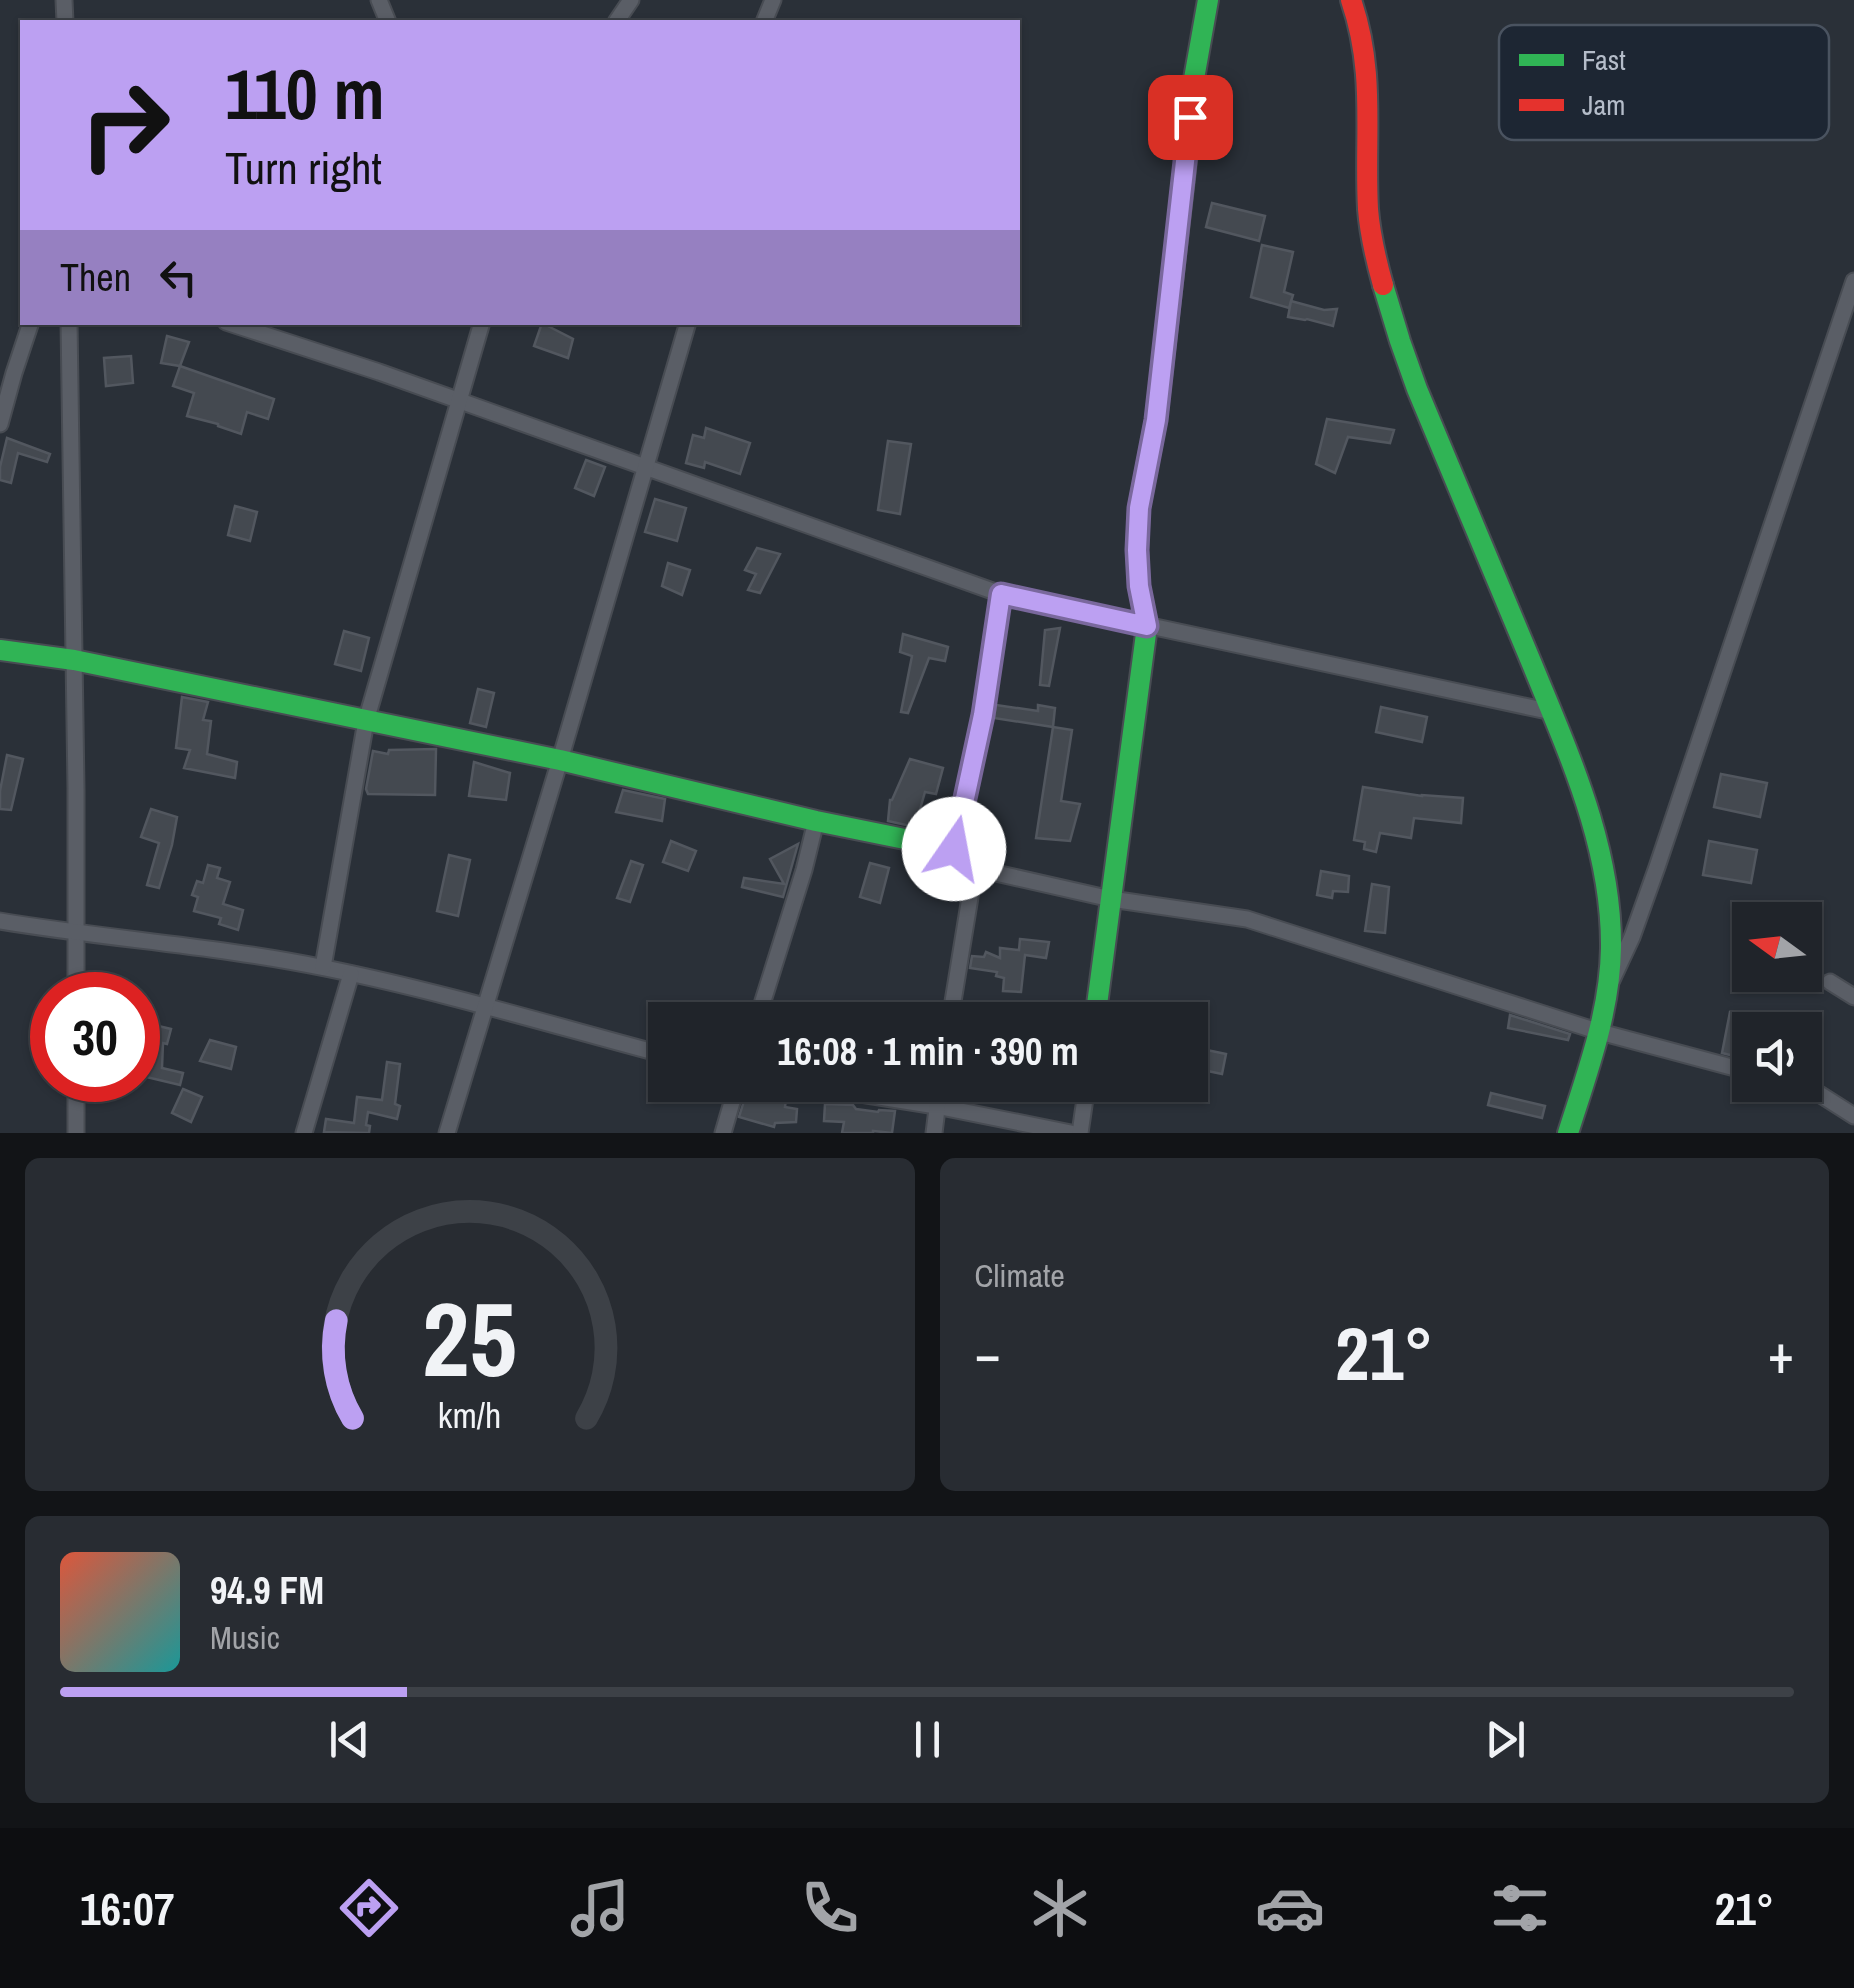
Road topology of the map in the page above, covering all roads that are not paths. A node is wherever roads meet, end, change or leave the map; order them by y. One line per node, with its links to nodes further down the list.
1 (1208, 0): 13 (street)
2 (1351, 0): 16 (street)
3 (1854, 281): 29 (street)
4 (31, 325): 10 (street)
5 (69, 325): 15 (street)
6 (235, 325): 9 (street)
7 (481, 325): 9 (street)
8 (687, 325): 11 (street)
9 (458, 401): 11 (street); 17 (street)
10 (0, 424)
11 (645, 468): 12 (street); 18 (street)
12 (1001, 594): 13 (street); 20 (street)
13 (1147, 626): 16 (street); 22 (street)
14 (0, 650): 15 (street)
15 (74, 660): 17 (street); 24 (street)
16 (1552, 712): 29 (street)
17 (366, 720): 18 (street); 25 (street)
18 (560, 760): 19 (street); 34 (street)
19 (816, 821): 20 (street); 31 (street)
20 (954, 849): 21 (street)
21 (969, 867): 22 (street); 32 (street)
22 (1110, 898): 33 (street); 35 (street)
23 (0, 920): 24 (street)
24 (75, 934): 25 (street); 26 (street)
25 (323, 967): 27 (street)
26 (76, 972)
27 (351, 974): 34 (street); 47 (street)
28 (1830, 982): 30 (street)
29 (1606, 992): 35 (street)
30 (1854, 997)
31 (763, 1002)
32 (953, 1002)
33 (1097, 1002)
34 (485, 1007): 36 (street); 48 (street)
35 (1600, 1032): 37 (street); 53 (street)
36 (648, 1050)
37 (1732, 1067)
38 (1822, 1096): 45 (street)
39 (76, 1102): 46 (street)
40 (732, 1102): 49 (street)
41 (911, 1102): 44 (street)
42 (937, 1102): 44 (street)
43 (1084, 1102): 52 (street)
44 (936, 1106): 50 (street); 51 (street)
45 (1854, 1116)
46 (76, 1133)
47 (304, 1133)
48 (447, 1133)
49 (723, 1133)
50 (934, 1133)
51 (1071, 1133)
52 (1080, 1133)
53 (1568, 1133)

